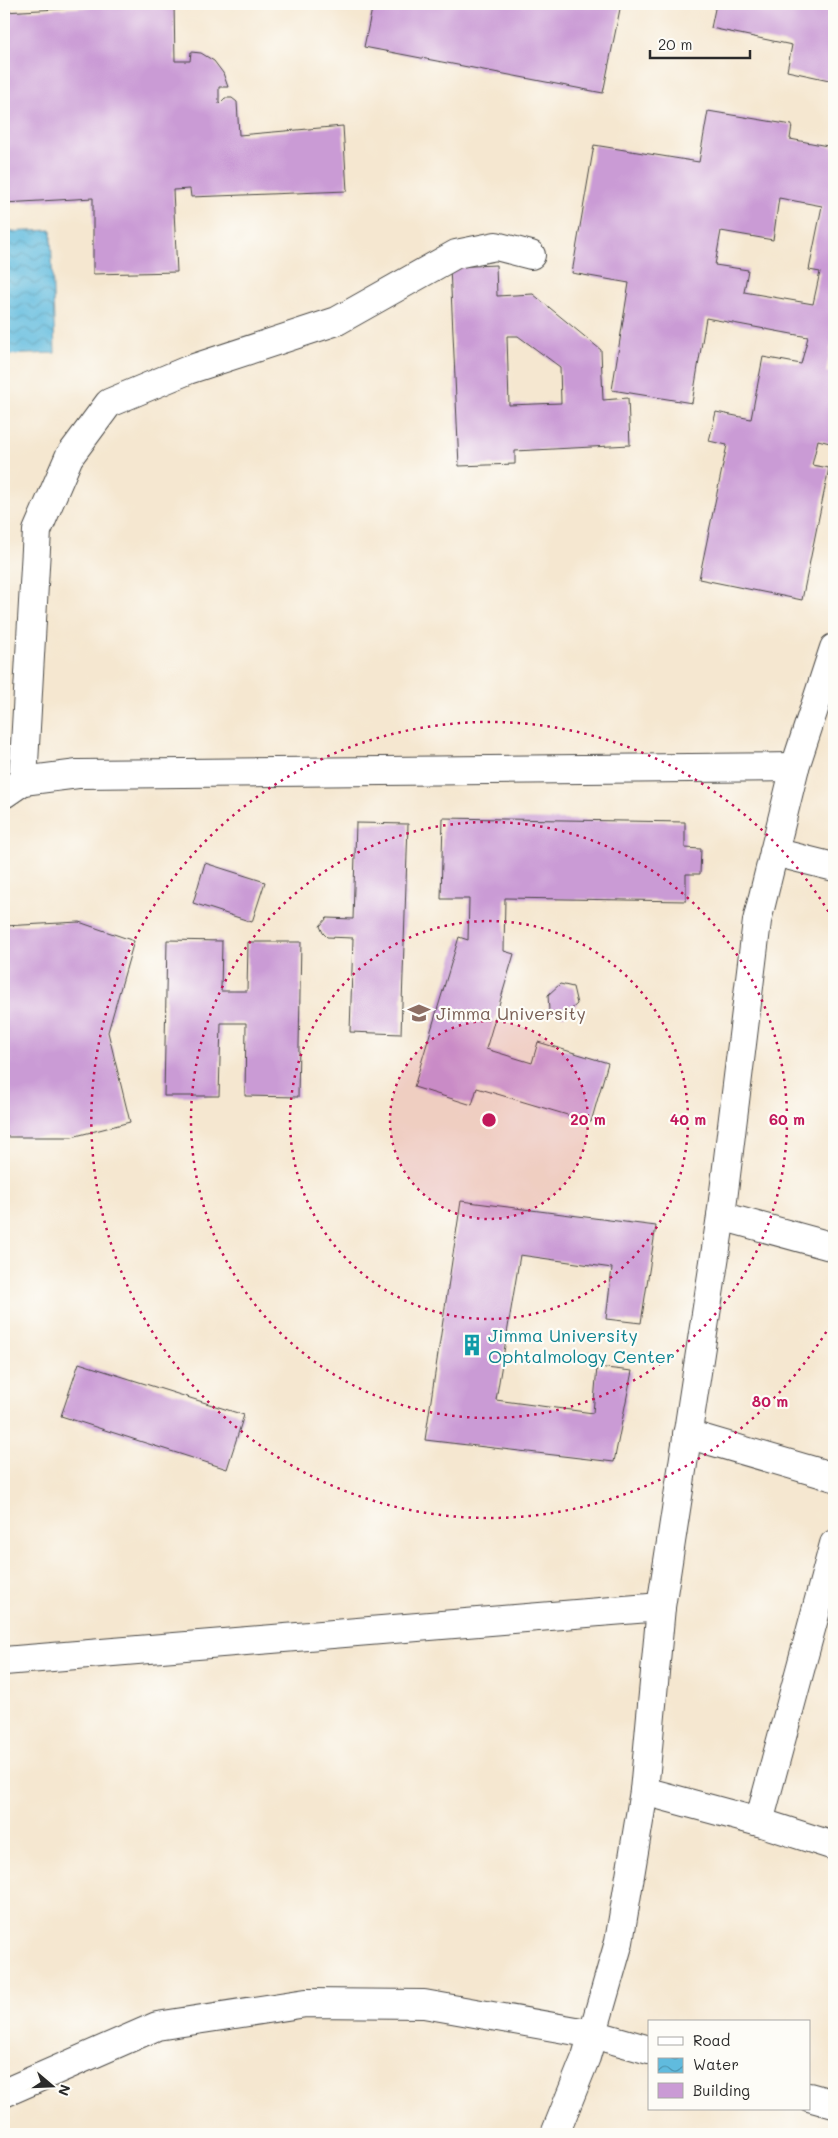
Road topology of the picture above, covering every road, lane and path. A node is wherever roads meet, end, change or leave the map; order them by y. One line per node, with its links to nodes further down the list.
1 (532, 255): 4 (lane)
2 (834, 648): 3 (lane)
3 (795, 767): 4 (lane); 5 (lane)
4 (14, 787)
5 (774, 852): 6 (lane); 7 (lane)
6 (834, 867)
7 (721, 1216): 8 (lane); 9 (lane)
8 (834, 1247)
9 (687, 1434): 10 (lane); 12 (lane)
10 (834, 1477)
11 (834, 1544): 15 (lane)
12 (661, 1608): 13 (lane); 14 (lane)
13 (4, 1661)
14 (644, 1791): 15 (lane); 17 (lane)
15 (759, 1822): 16 (lane)
16 (833, 1842)
17 (593, 2034): 18 (lane); 19 (lane); 22 (lane)
18 (648, 2050)
19 (4, 2093)
20 (810, 2097): 21 (lane)
21 (834, 2104)
22 (555, 2134)

